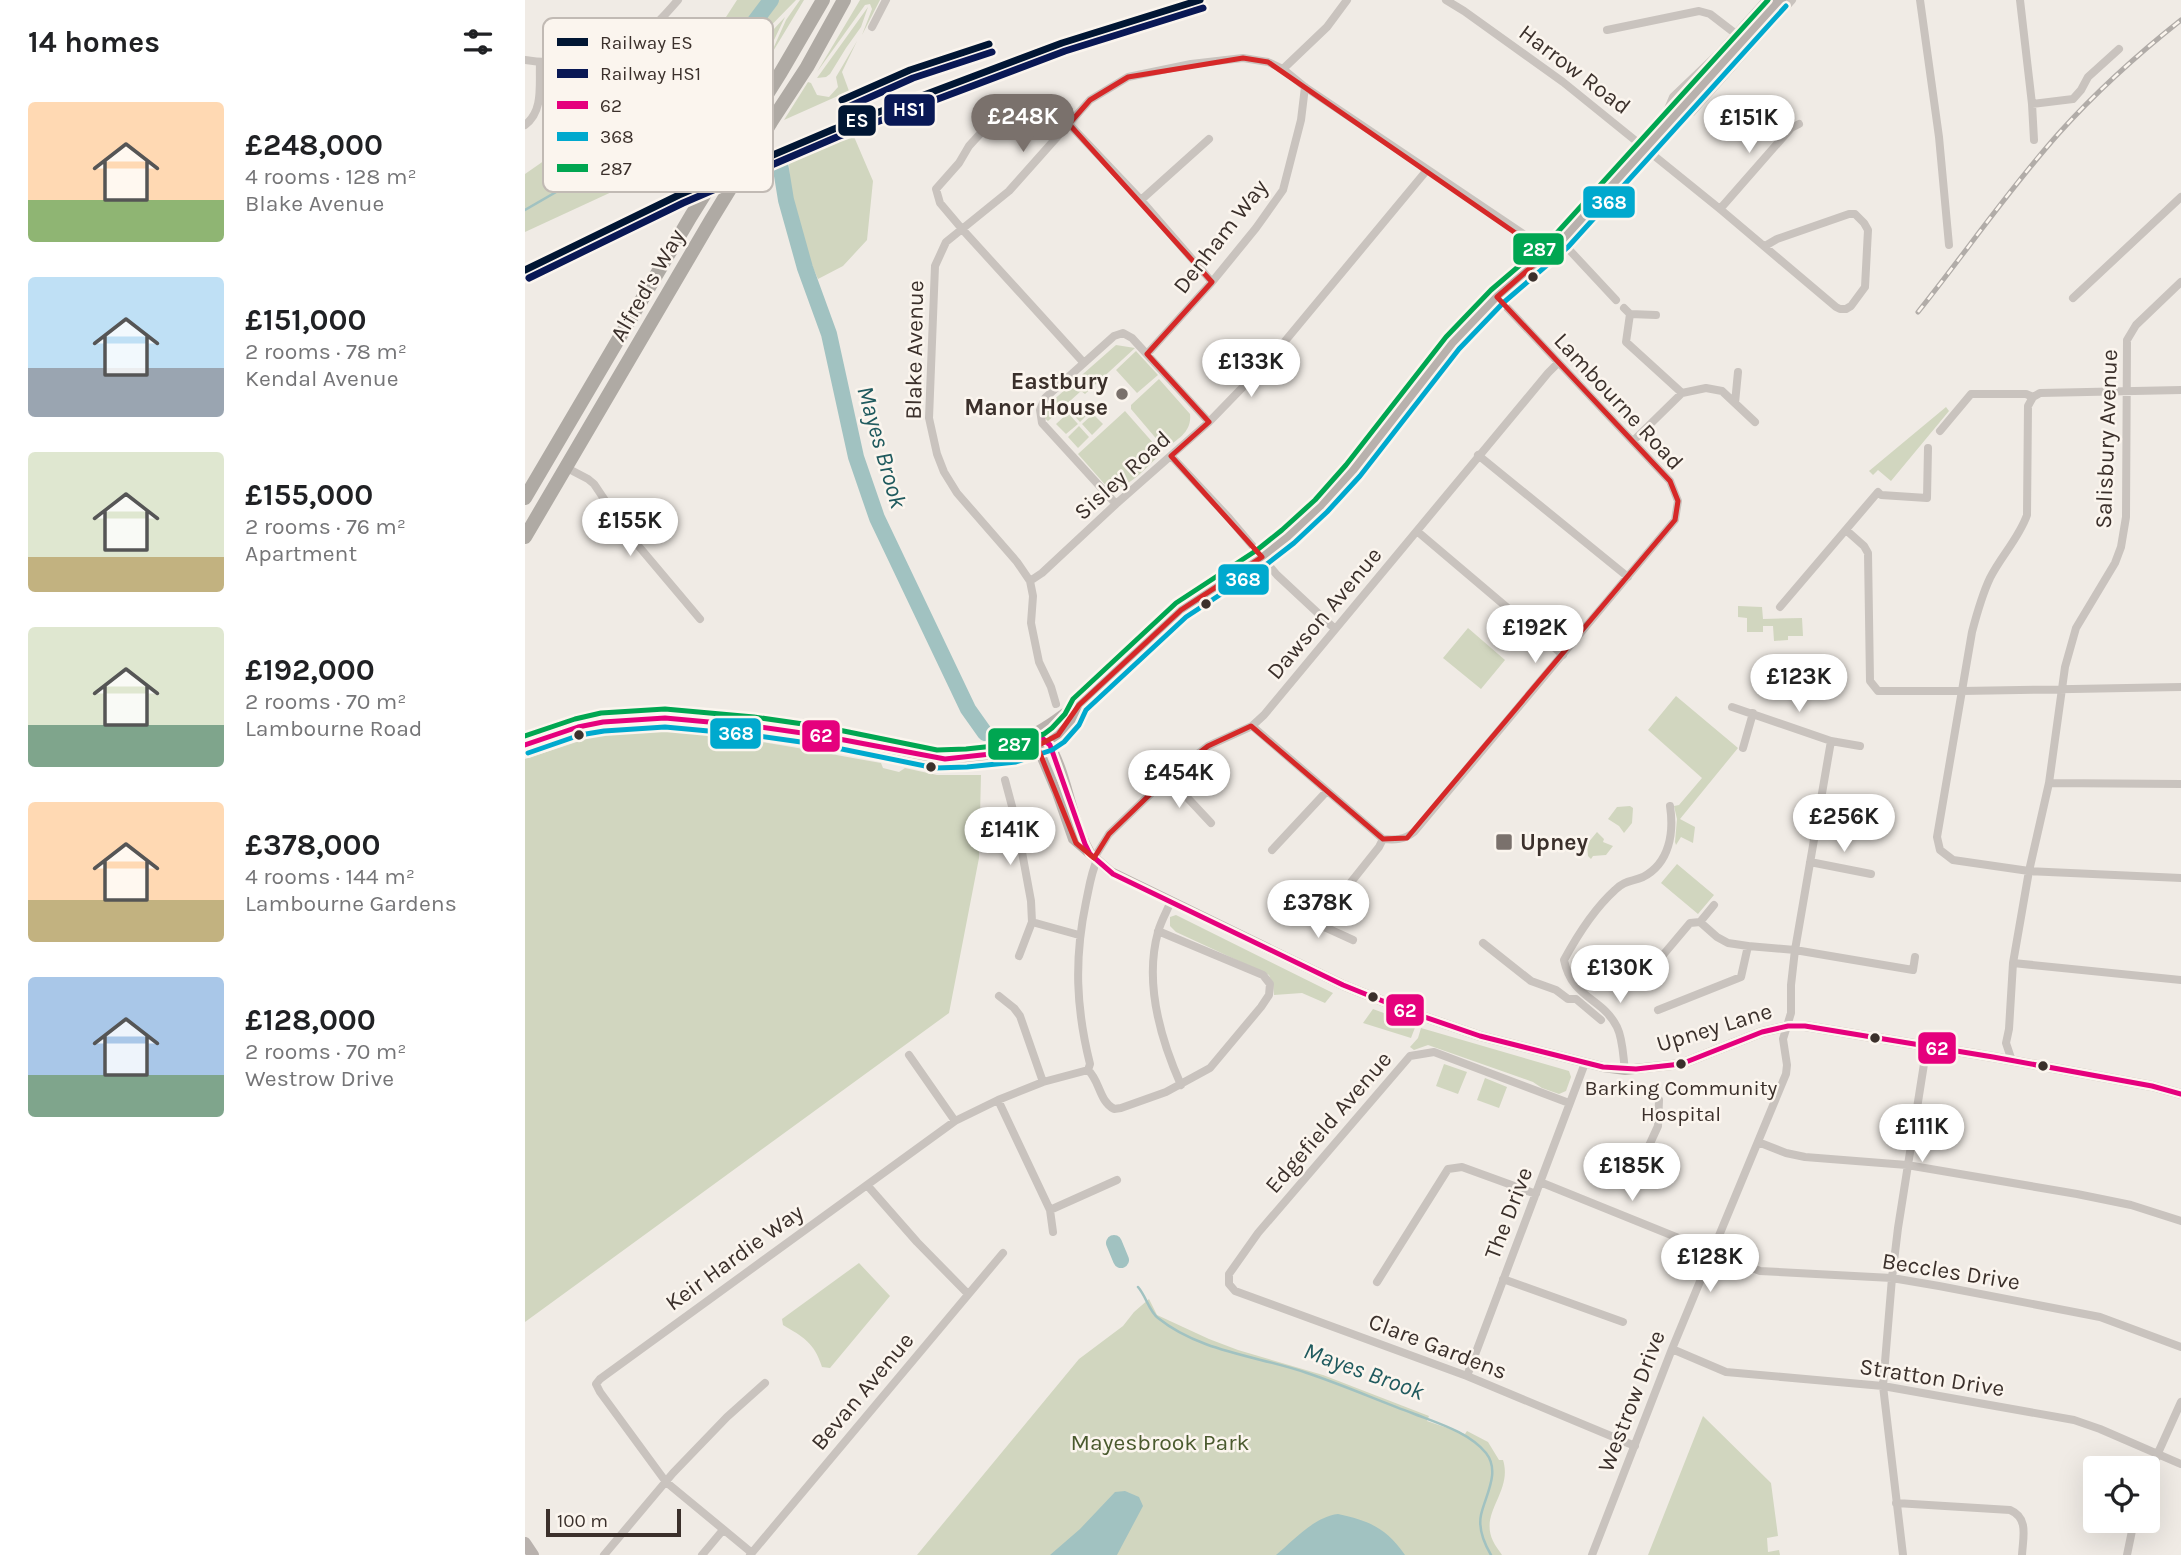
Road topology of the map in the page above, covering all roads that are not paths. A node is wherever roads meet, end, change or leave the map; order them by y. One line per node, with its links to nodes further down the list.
1 (678, 0): 14 (street)
2 (823, 0): 23 (highway, Alfred's Way)
3 (844, 0): 28 (highway, Alfred's Way)
4 (886, 0): 15 (street)
5 (1347, 0): 22 (street)
6 (1445, 0): 13 (street, Harrow Road)
7 (1470, 0): 13 (street)
8 (1766, 0): 17 (street)
9 (1780, 0): 27 (main road)
10 (1792, 0): 27 (street)
11 (1920, 0): 43 (street)
12 (2020, 0): 26 (street)
13 (1464, 11): 34 (street, Harrow Road)
14 (661, 18)
15 (871, 27)
16 (1607, 30): 17 (street)
17 (1736, 34): 27 (street)
18 (2119, 49): 26 (street)
19 (525, 60): 20 (street)
20 (540, 63): 21 (street); 31 (street)
21 (543, 63)
22 (1283, 69): 24 (street, Blake Avenue); 29 (street, Blake Avenue)
23 (773, 84)
24 (1305, 87): 35 (street, Blake Avenue); 46 (street, Denham Way)
25 (1009, 102): 41 (street)
26 (2032, 104): 33 (street)
27 (1671, 118): 34 (main road)
28 (773, 119)
29 (1069, 124): 39 (street); 41 (street, Blake Avenue)
30 (1799, 124): 40 (street)
31 (525, 125)
32 (1209, 139): 39 (street)
33 (2034, 140)
34 (1645, 148): 40 (street, Harrow Road); 42 (main road)
35 (1427, 170): 45 (street, Blake Avenue); 61 (street, Sisley Road)
36 (706, 192): 69 (highway, Alfred's Way)
37 (728, 192): 68 (highway, Alfred's Way)
38 (2181, 197): 49 (street)
39 (1142, 200): 46 (street)
40 (1720, 209): 44 (street, Harrow Road)
41 (962, 229): 53 (street); 78 (street, Blake Avenue)
42 (1561, 241): 45 (main road); 50 (street)
43 (1949, 244)
44 (1765, 246): 44 (street, Harrow Road)
45 (1546, 254): 48 (main road)
46 (1212, 282): 52 (street, Denham Way)
47 (2181, 282): 57 (street, Salisbury Avenue)
48 (1497, 297): 54 (street, Lambourne Road); 76 (main road)
49 (2073, 298)
50 (1616, 300)
51 (1656, 315): 58 (street)
52 (1147, 354): 53 (street); 61 (street)
53 (1084, 363): 70 (street)
54 (1558, 363): 64 (street, Lambourne Road); 66 (street, Dawson Avenue)
55 (1738, 372): 60 (street)
56 (2181, 390): 57 (street)
57 (2127, 392): 59 (street); 84 (street, Salisbury Avenue)
58 (1682, 393): 60 (street); 64 (street)
59 (2033, 397): 63 (street); 85 (street)
60 (1735, 403): 62 (street)
61 (1209, 422): 67 (street, Sisley Road)
62 (1755, 422)
63 (1940, 430)
64 (1633, 441): 77 (street, Lambourne Road)
65 (1928, 448): 72 (street)
66 (1478, 455): 73 (street, Dawson Avenue); 77 (street)
67 (1171, 456): 70 (street, Sisley Road); 76 (street)
68 (567, 468): 71 (highway, Alfred's Way); 80 (street)
69 (525, 498)
70 (1116, 504): 78 (street, Sisley Road)
71 (534, 521): 74 (highway); 75 (highway)
72 (1846, 530): 79 (street); 85 (street)
73 (1417, 532): 81 (street, Dawson Avenue); 82 (street)
74 (525, 537)
75 (525, 550)
76 (1262, 557): 81 (street); 90 (main road)
77 (1628, 577): 82 (street, Lambourne Road)
78 (1030, 581): 86 (street)
79 (1780, 607)
80 (700, 619)
81 (1335, 629): 89 (street, Dawson Avenue)
82 (1563, 655): 102 (street, Lambourne Road)
83 (2181, 687): 84 (street)
84 (2062, 690): 85 (street); 97 (street, Salisbury Avenue)
85 (1962, 691): 106 (street)
86 (1056, 704)
87 (1732, 707): 88 (street)
88 (1753, 713): 91 (street); 94 (street)
89 (1252, 726): 95 (street, Dawson Avenue); 99 (street)
90 (1039, 738): 92 (main road); 104 (street)
91 (1831, 741): 93 (street); 105 (street, Westrow Drive)
92 (525, 745)
93 (1860, 746)
94 (1743, 748)
95 (1168, 777): 101 (street); 104 (street, Dawson Avenue)
96 (1005, 780): 112 (street)
97 (2049, 783): 98 (street); 106 (street, Salisbury Avenue)
98 (2181, 784)
99 (1327, 791): 102 (street); 103 (street)
100 (1670, 806): 126 (street)
101 (1211, 823)
102 (1383, 839): 114 (street)
103 (1272, 850)
104 (1094, 857): 109 (street, Upney Lane); 116 (street, Dawson Avenue)
105 (1810, 862): 107 (street); 120 (street, Westrow Drive)
106 (2029, 871): 108 (street); 123 (street, Salisbury Avenue)
107 (1871, 874)
108 (2181, 878)
109 (1171, 901): 115 (street); 135 (street, Upney Lane)
110 (1714, 905): 113 (street)
111 (1296, 914): 114 (street)
112 (1032, 922): 116 (street); 121 (street)
113 (1700, 922): 119 (street); 124 (street)
114 (1326, 928): 117 (street)
115 (1158, 931): 139 (street); 139 (street)
116 (1079, 934): 136 (street, Dawson Avenue)
117 (1353, 940)
118 (1483, 943): 127 (street)
119 (1748, 946): 120 (street); 129 (street)
120 (1795, 950): 122 (street); 131 (street, Westrow Drive)
121 (1019, 956)
122 (1916, 957)
123 (2013, 962): 125 (street); 134 (street, Salisbury Avenue)
124 (1647, 974)
125 (2181, 980)
126 (1573, 985): 127 (street); 137 (street)
127 (1556, 990): 130 (street)
128 (999, 996): 138 (street)
129 (1658, 1010)
130 (1601, 1020)
131 (1788, 1026): 132 (street, Upney Lane); 137 (street, Upney Lane); 145 (street, Westrow Drive)
132 (1927, 1045): 134 (street, Upney Lane); 147 (street)
133 (909, 1055): 144 (street)
134 (2012, 1060): 140 (street, Upney Lane)
135 (1585, 1063): 137 (street, Upney Lane); 143 (street, The Drive)
136 (1088, 1069): 138 (street, Keir Hardie Way); 139 (street)
137 (1625, 1070)
138 (1043, 1082): 141 (street, Keir Hardie Way)
139 (1181, 1085)
140 (2181, 1094)
141 (998, 1100): 144 (street, Keir Hardie Way); 152 (street)
142 (1660, 1100): 146 (street)
143 (1569, 1103): 149 (street, The Drive); 160 (street, Edgefield Avenue)
144 (955, 1121): 150 (street, Keir Hardie Way)
145 (1758, 1142): 147 (street); 155 (street, Westrow Drive)
146 (1647, 1150)
147 (1907, 1165): 153 (street); 157 (street)
148 (1118, 1180): 152 (street)
149 (1540, 1182): 151 (street, The Drive); 155 (street, Beccles Drive)
150 (867, 1185): 161 (street); 173 (street, Keir Hardie Way)
151 (1536, 1194): 158 (street, The Drive); 159 (street)
152 (1050, 1210): 154 (street)
153 (2181, 1221)
154 (1053, 1232)
155 (1712, 1251): 157 (street, Beccles Drive); 164 (street, Westrow Drive)
156 (1003, 1253): 161 (street, Bevan Avenue)
157 (1892, 1278): 163 (street, Beccles Drive); 167 (street)
158 (1503, 1279): 162 (street); 165 (street, The Drive)
159 (1377, 1282)
160 (1229, 1284): 165 (street, Clare Gardens)
161 (968, 1294): 178 (street, Bevan Avenue)
162 (1623, 1322)
163 (2181, 1347)
164 (1672, 1349): 167 (street, Stratton Drive); 169 (street, Westrow Drive)
165 (1467, 1376): 169 (street, Clare Gardens)
166 (765, 1383): 173 (street)
167 (1884, 1386): 170 (street, Stratton Drive); 174 (street)
168 (2181, 1402): 170 (street)
169 (1635, 1446): 182 (street, Westrow Drive)
170 (2158, 1453): 171 (street); 172 (street, Stratton Drive)
171 (2157, 1456)
172 (2181, 1464)
173 (666, 1482): 175 (street); 180 (street)
174 (1896, 1503): 183 (street); 184 (street)
175 (723, 1530): 178 (street); 181 (street)
176 (2132, 1533): 185 (street)
177 (525, 1543): 179 (main road)
178 (751, 1554)
179 (533, 1555)
180 (604, 1555)
181 (702, 1555)
182 (1592, 1555)
183 (1902, 1555)
184 (2022, 1555)
185 (2127, 1555)

